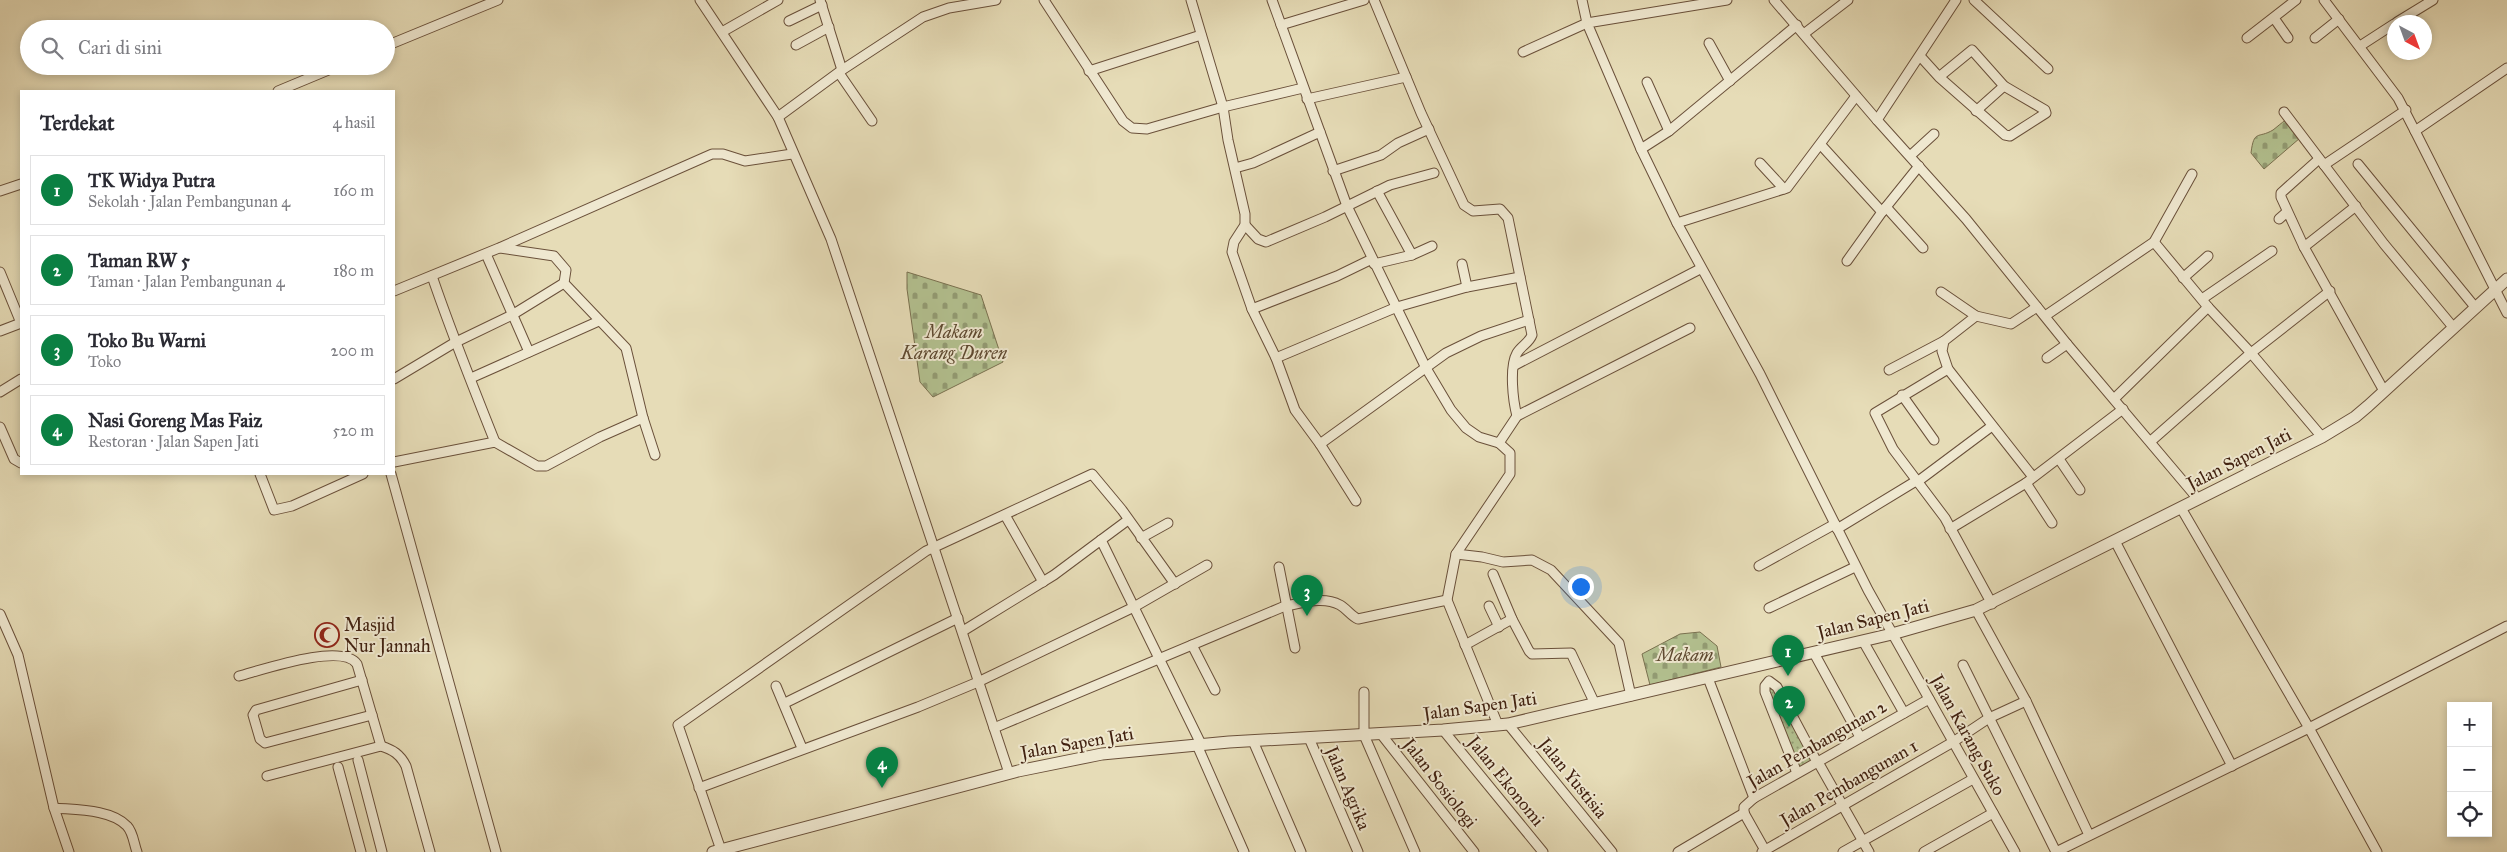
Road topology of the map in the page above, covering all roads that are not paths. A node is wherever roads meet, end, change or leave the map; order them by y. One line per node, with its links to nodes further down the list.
1 (498, 0): 36 (street)
2 (700, 0): 30 (street)
3 (778, 0): 30 (street)
4 (996, 0): 20 (street)
5 (1044, 0): 45 (street)
6 (1190, 0): 32 (street)
7 (1272, 0): 26 (street)
8 (1364, 0): 26 (street)
9 (1374, 0): 47 (street)
10 (1582, 0): 25 (street, Jalan Karang Suko)
11 (1727, 0): 25 (street)
12 (1774, 0): 27 (street)
13 (1848, 0): 31 (street)
14 (1956, 0): 41 (street)
15 (1974, 0): 43 (street)
16 (2296, 0): 22 (street)
17 (2324, 0): 23 (street)
18 (2433, 0): 21 (street)
19 (821, 2): 24 (street); 28 (street)
20 (947, 4): 44 (street)
21 (2409, 15)
22 (2274, 18): 33 (street); 34 (street)
23 (2339, 18): 35 (street); 39 (street)
24 (789, 21)
25 (1588, 23): 40 (street); 69 (street, Jalan Karang Suko)
26 (1282, 25): 52 (street)
27 (1797, 25): 31 (street); 49 (street)
28 (829, 28): 38 (street); 44 (street)
29 (2387, 29): 39 (street)
30 (722, 32): 60 (street)
31 (1804, 33): 54 (street)
32 (1201, 35): 45 (street); 56 (street)
33 (2247, 38)
34 (2288, 38)
35 (2315, 38)
36 (395, 42)
37 (1709, 43): 49 (street)
38 (796, 46)
39 (2360, 46): 57 (street)
40 (1524, 52)
41 (1920, 56): 48 (street); 61 (street)
42 (2507, 68): 65 (street)
43 (2048, 69)
44 (840, 71): 60 (street); 62 (street)
45 (1089, 71): 56 (street)
46 (316, 75): 53 (street)
47 (1406, 76): 55 (street); 63 (street)
48 (1939, 77): 51 (street); 58 (street)
49 (1730, 81): 64 (street)
50 (1647, 82): 64 (street)
51 (2004, 86): 58 (street); 58 (street)
52 (1303, 88): 55 (street); 56 (street)
53 (280, 90)
54 (1856, 96): 61 (street); 68 (street)
55 (1307, 98): 66 (street)
56 (1223, 107): 76 (street)
57 (2406, 110): 65 (street); 72 (street)
58 (1976, 112)
59 (2284, 112): 72 (street)
60 (778, 117): 70 (street)
61 (1877, 120): 71 (street)
62 (872, 121)
63 (1429, 129): 77 (street); 106 (street)
64 (1668, 131): 69 (street)
65 (2415, 131): 111 (street)
66 (1320, 132): 76 (street); 77 (street)
67 (1934, 134): 71 (street)
68 (1821, 145): 81 (street); 86 (street)
69 (1641, 149): 89 (street, Jalan Karang Suko)
70 (792, 154): 94 (street); 183 (street)
71 (1910, 156): 75 (street)
72 (2322, 162): 85 (street); 87 (street)
73 (1760, 163): 81 (street)
74 (2358, 164): 119 (street)
75 (1919, 166): 86 (street); 117 (street)
76 (1235, 168): 90 (street)
77 (1333, 171): 84 (street)
78 (1434, 173): 83 (street)
79 (2192, 174): 91 (street)
80 (20, 184): 82 (street)
81 (1784, 190): 89 (street)
82 (0, 191)
83 (1377, 191): 84 (street); 98 (street)
84 (1347, 206): 90 (street); 101 (street)
85 (2356, 206): 93 (street); 129 (street)
86 (1884, 209): 95 (street); 100 (street)
87 (2287, 212): 88 (street); 93 (street)
88 (2279, 219)
89 (1677, 223): 103 (street, Jalan Karang Suko)
90 (1245, 225): 120 (street)
91 (2154, 242): 107 (street); 124 (street)
92 (1432, 246): 98 (street)
93 (2304, 247): 113 (street)
94 (499, 248): 97 (street); 109 (street)
95 (1923, 248)
96 (2272, 251): 115 (street)
97 (486, 254): 105 (street); 122 (street)
98 (1412, 255): 101 (street)
99 (2208, 256): 107 (street)
100 (1847, 260)
101 (1373, 261): 116 (street); 120 (street)
102 (1462, 264): 110 (street)
103 (1700, 269): 139 (street); 178 (street, Jalan Karang Suko)
104 (0, 272): 126 (street)
105 (432, 276): 112 (street); 133 (street)
106 (1520, 277): 110 (street); 125 (street)
107 (2183, 278): 115 (street)
108 (2507, 279): 111 (street, Jalan Sapen Jati)
109 (564, 282): 122 (street); 127 (street)
110 (1467, 287): 116 (street)
111 (2495, 290): 119 (street, Jalan Sapen Jati); 121 (street)
112 (395, 291)
113 (2330, 291): 136 (street); 146 (street)
114 (1941, 292): 123 (street)
115 (2202, 299): 118 (street)
116 (1397, 307): 137 (street); 140 (street)
117 (2037, 307): 123 (street); 124 (street)
118 (2208, 307): 136 (street); 149 (street)
119 (2475, 308): 129 (street, Jalan Sapen Jati)
120 (1252, 309): 137 (street)
121 (2507, 313)
122 (512, 315): 133 (street); 135 (street)
123 (1976, 316): 132 (street)
124 (2045, 316): 134 (street)
125 (1529, 320): 139 (street); 140 (street)
126 (20, 321)
127 (599, 321): 135 (street); 152 (street)
128 (20, 323): 131 (street)
129 (2453, 327): 146 (street, Jalan Sapen Jati)
130 (1690, 328): 151 (street)
131 (0, 331)
132 (1944, 340): 141 (street); 142 (street)
133 (454, 343): 143 (street); 144 (street)
134 (2067, 344): 138 (street); 149 (street)
135 (528, 352): 144 (street)
136 (2251, 353): 155 (street); 157 (street)
137 (1276, 358): 159 (street)
138 (2047, 358)
139 (1515, 365): 151 (street)
140 (1426, 368): 159 (street); 160 (street)
141 (1948, 369): 148 (street); 153 (street)
142 (1889, 370)
143 (395, 378)
144 (471, 378): 158 (street)
145 (20, 380): 147 (street)
146 (2384, 391): 155 (street, Jalan Sapen Jati)
147 (0, 392)
148 (1902, 395): 156 (street); 169 (street)
149 (2114, 398): 150 (street)
150 (2123, 409): 157 (street); 162 (street)
151 (1517, 416): 160 (street)
152 (643, 418): 158 (street); 161 (street)
153 (1992, 426): 168 (street); 169 (street)
154 (0, 427): 164 (street)
155 (2322, 437): 171 (street, Jalan Sapen Jati)
156 (1934, 440)
157 (2151, 441): 171 (street)
158 (495, 442): 163 (street)
159 (1320, 444): 172 (street)
160 (1499, 444): 184 (street)
161 (655, 455)
162 (2059, 459): 168 (street); 170 (street)
163 (395, 462)
164 (20, 463)
165 (260, 475): 166 (street)
166 (362, 475)
167 (391, 475): 265 (street)
168 (2030, 480): 177 (street); 179 (street)
169 (1917, 481): 178 (street); 179 (street)
170 (2080, 490)
171 (2198, 499): 173 (street, Jalan Sapen Jati)
172 (1356, 501)
173 (2181, 508): 182 (street, Jalan Sapen Jati); 230 (street)
174 (1005, 515): 175 (street); 183 (street); 190 (street)
175 (1128, 520): 180 (street); 181 (street)
176 (1168, 523): 180 (street)
177 (2052, 523)
178 (1836, 526): 186 (street); 187 (street, Jalan Karang Suko)
179 (1950, 529): 193 (street)
180 (1141, 538): 191 (street)
181 (1101, 540): 190 (street); 196 (street)
182 (2115, 541): 193 (street, Jalan Sapen Jati); 243 (street)
183 (934, 547): 200 (street); 249 (street)
184 (1456, 554): 192 (street); 220 (street)
185 (1207, 565): 191 (street)
186 (1759, 566)
187 (1855, 566): 197 (street); 205 (street, Jalan Karang Suko)
188 (1279, 567): 194 (street)
189 (1493, 574): 201 (street)
190 (1043, 582): 204 (street)
191 (1174, 584): 196 (street)
192 (1447, 600): 194 (street); 208 (street, Jalan Yustisia)
193 (1992, 604): 198 (street, Jalan Sapen Jati)
194 (1285, 606): 207 (street); 209 (street)
195 (1489, 606): 203 (street)
196 (1134, 607): 211 (street); 216 (street)
197 (1769, 608)
198 (1976, 610): 205 (street, Jalan Sapen Jati); 222 (street)
199 (0, 614): 252 (street)
200 (958, 618): 204 (street); 223 (street)
201 (1512, 619): 203 (street); 224 (street)
202 (2507, 626): 230 (street)
203 (1499, 627): 208 (street)
204 (962, 631): 216 (street)
205 (1892, 634): 206 (street, Jalan Sapen Jati); 221 (street, Jalan Karang Suko)
206 (1863, 641): 210 (street, Jalan Sapen Jati); 225 (street)
207 (1192, 645): 211 (street); 218 (street)
208 (1465, 645): 228 (street, Jalan Yustisia)
209 (1295, 648)
210 (1814, 653): 214 (street, Jalan Sapen Jati); 234 (street)
211 (1159, 659): 229 (street); 238 (street)
212 (1963, 665): 227 (street)
213 (239, 676): 215 (street)
214 (1708, 678): 220 (street, Jalan Sapen Jati); 250 (street)
215 (362, 680): 226 (street); 226 (street)
216 (978, 682): 229 (street); 240 (street)
217 (776, 686): 223 (street)
218 (1215, 690)
219 (1364, 692): 233 (street)
220 (1631, 696): 224 (street, Jalan Sapen Jati)
221 (1929, 699): 225 (street, Jalan Pembangunan 2); 237 (street, Jalan Karang Suko)
222 (2026, 701): 227 (street, Jalan Pembangunan 1); 255 (street)
223 (785, 703): 240 (street)
224 (1595, 704): 228 (street, Jalan Sapen Jati)
225 (1904, 713): 234 (street, Jalan Pembangunan 2)
226 (372, 715): 239 (street)
227 (1989, 718): 237 (street, Jalan Pembangunan 1); 277 (street)
228 (1503, 724): 231 (street, Jalan Sapen Jati); 272 (street, Jalan Yustisia)
229 (994, 728): 245 (street)
230 (2309, 728): 243 (street); 278 (street)
231 (1443, 730): 232 (street, Jalan Sapen Jati); 271 (street, Jalan Ekonomi)
232 (1381, 734): 233 (street, Jalan Sapen Jati); 270 (street, Jalan Sosiologi)
233 (1364, 735): 235 (street, Jalan Sapen Jati); 269 (street)
234 (1860, 737): 242 (street, Jalan Pembangunan 2)
235 (1308, 738): 236 (street, Jalan Sapen Jati); 268 (street, Jalan Agrika)
236 (1253, 741): 238 (street, Jalan Sapen Jati); 267 (street)
237 (1953, 742): 248 (street, Jalan Karang Suko); 251 (street, Jalan Pembangunan 1)
238 (1199, 745): 245 (street, Jalan Sapen Jati); 266 (street)
239 (381, 746): 247 (street); 264 (street)
240 (802, 748): 249 (street)
241 (358, 760): 263 (street)
242 (1817, 762): 246 (street, Jalan Pembangunan 2); 246 (street); 251 (street)
243 (2232, 766): 255 (street)
244 (338, 767): 262 (street)
245 (1008, 773): 257 (street, Jalan Sapen Jati)
246 (1798, 773): 250 (street, Jalan Pembangunan 2)
247 (267, 776)
248 (1973, 779): 254 (street, Jalan Karang Suko); 256 (street)
249 (699, 788): 257 (street)
250 (1754, 798): 253 (street, Jalan Pembangunan 2)
251 (1844, 805): 256 (street); 258 (street, Jalan Pembangunan 1)
252 (54, 808): 260 (street); 261 (street)
253 (1744, 813): 258 (street); 273 (street, Jalan Pembangunan 2)
254 (1993, 813): 259 (street, Jalan Karang Suko); 276 (street)
255 (2089, 835): 277 (street)
256 (1863, 841): 274 (street); 275 (street)
257 (717, 851)
258 (1764, 851)
259 (2013, 851)
260 (69, 852)
261 (136, 852)
262 (361, 852)
263 (382, 852)
264 (430, 852)
265 (496, 852)
266 (1244, 852)
267 (1301, 852)
268 (1358, 852)
269 (1415, 852)
270 (1474, 852)
271 (1543, 852)
272 (1612, 852)
273 (1678, 852)
274 (1843, 852)
275 (1869, 852)
276 (1924, 852)
277 (2056, 852)
278 (2377, 852)

